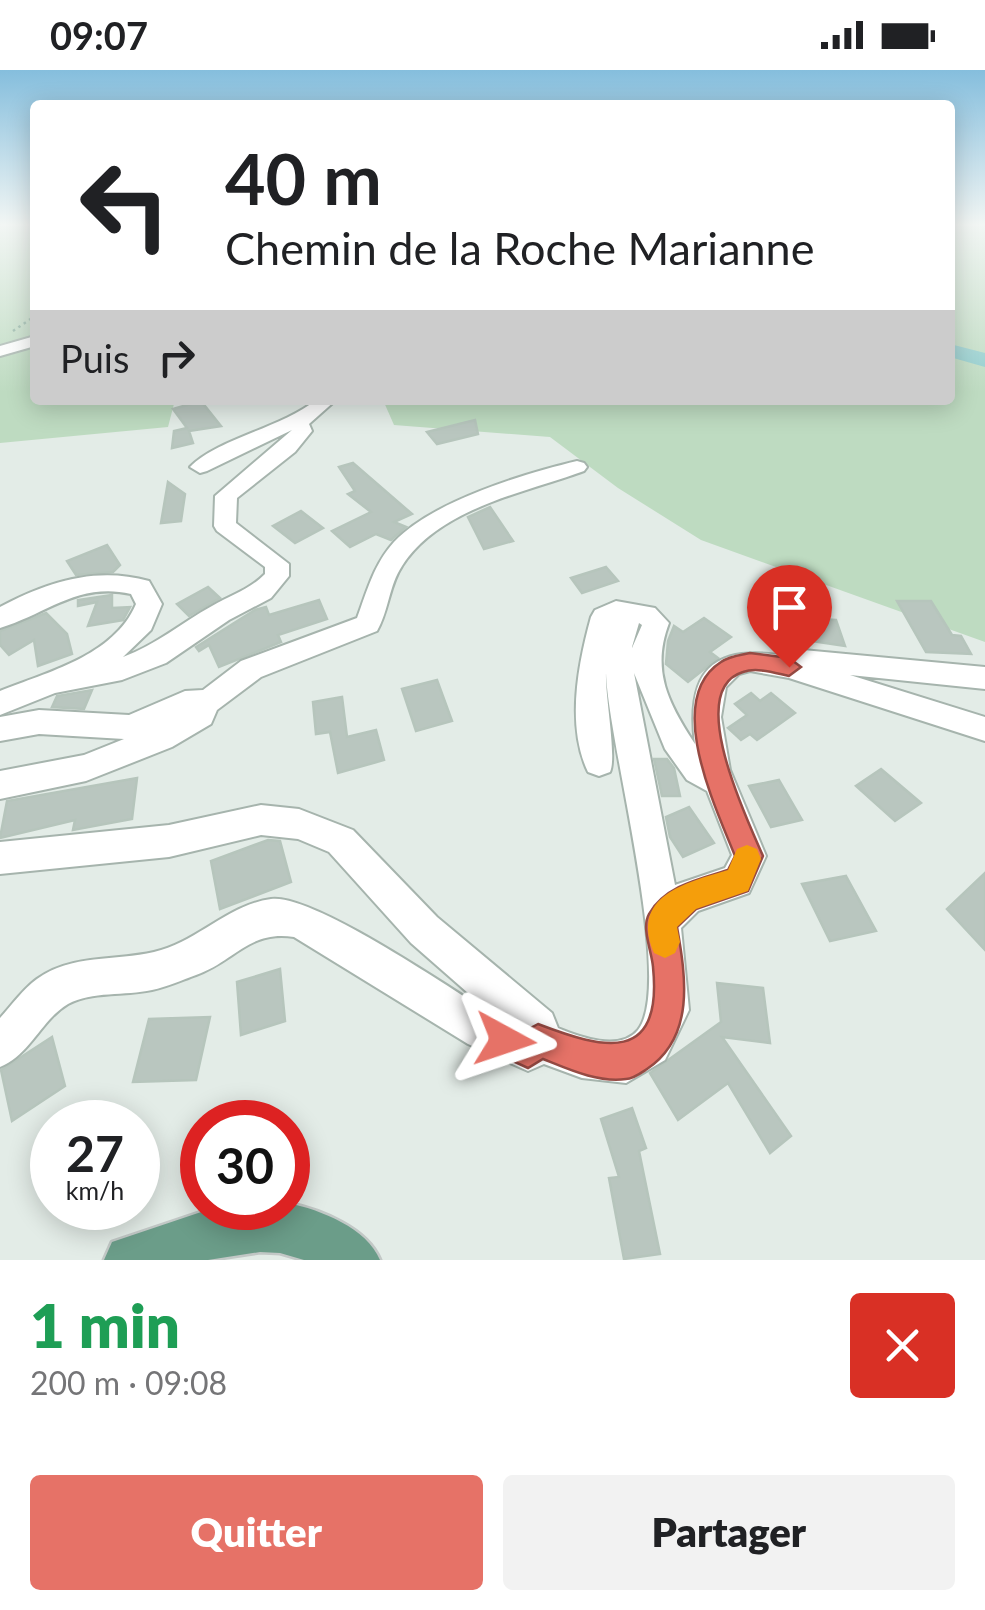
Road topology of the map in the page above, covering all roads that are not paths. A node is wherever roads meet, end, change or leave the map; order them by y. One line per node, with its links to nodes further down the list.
1 (30, 342): 2 (street)
2 (0, 351)
3 (321, 405): 4 (street)
4 (298, 423): 5 (street); 11 (street)
5 (200, 467)
6 (578, 467): 13 (street)
7 (636, 612): 16 (street); 17 (street); 20 (street)
8 (0, 619): 11 (street)
9 (789, 667): 10 (street); 15 (street); 17 (street)
10 (985, 678)
11 (44, 684): 12 (street)
12 (0, 703)
13 (205, 704): 14 (street); 18 (street)
14 (0, 729)
15 (985, 729)
16 (599, 762)
17 (714, 770): 20 (street)
18 (0, 785)
19 (0, 858): 21 (street)
20 (661, 922): 21 (street)
21 (538, 1041): 22 (street)
22 (0, 1047)
23 (130, 1260): 24 (main road)
24 (354, 1260)

